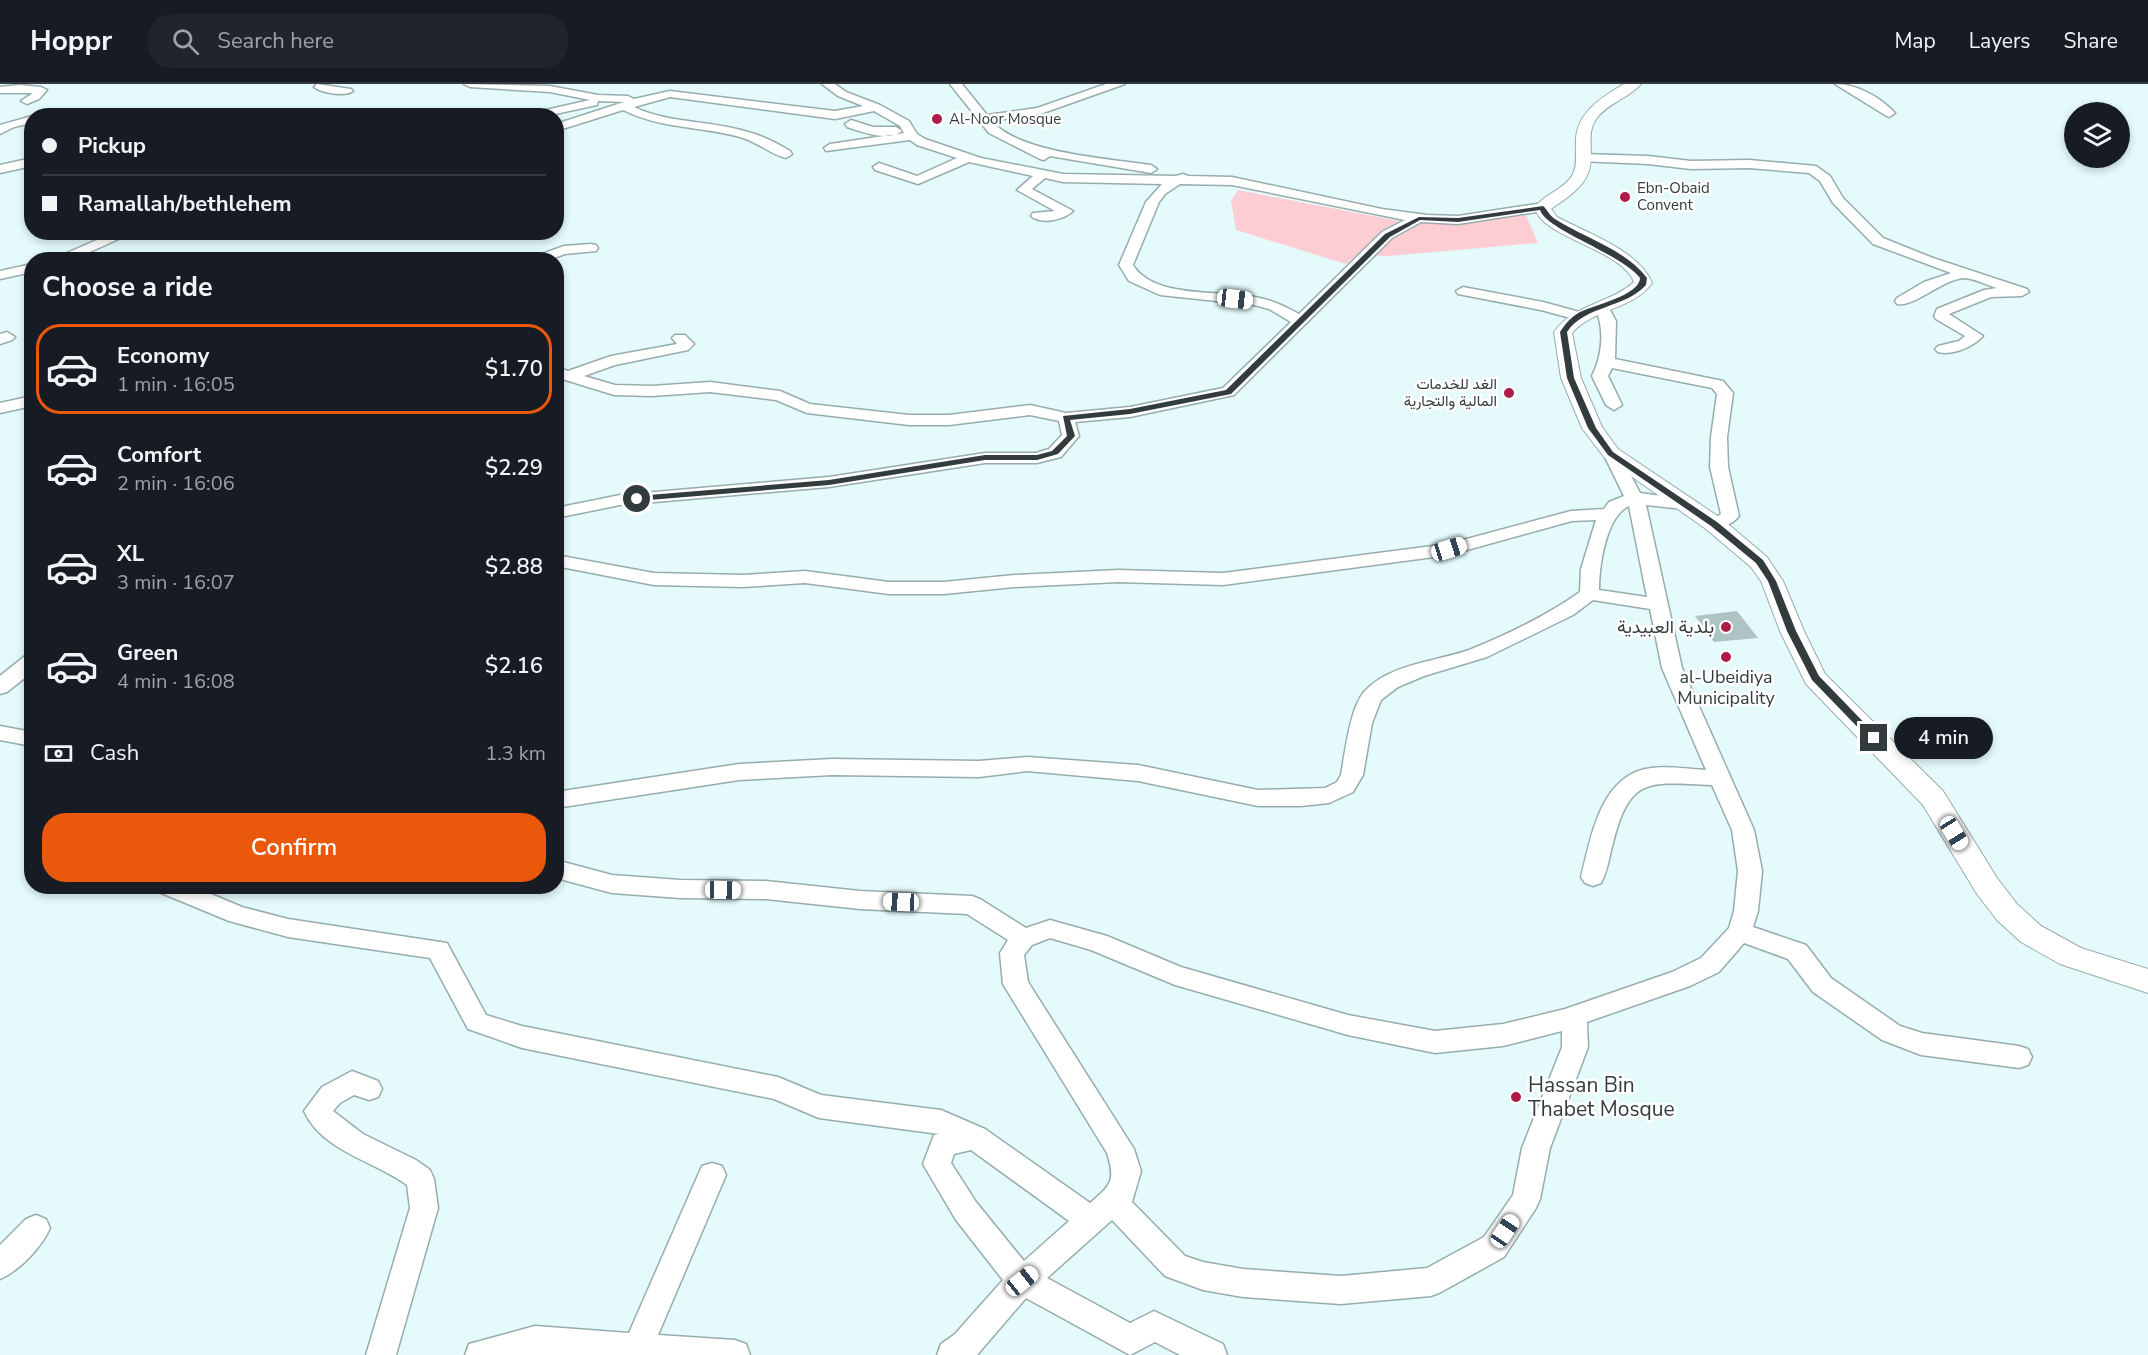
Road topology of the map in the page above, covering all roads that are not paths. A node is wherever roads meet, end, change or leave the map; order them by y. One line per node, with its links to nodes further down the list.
1 (8, 84): 9 (street)
2 (323, 84): 12 (street)
3 (470, 84): 10 (street)
4 (567, 84): 10 (street)
5 (828, 84): 15 (street)
6 (956, 84): 18 (street)
7 (1119, 84): 18 (street)
8 (1634, 84): 28 (main road)
9 (0, 89): 13 (street)
10 (550, 89): 14 (street)
11 (1836, 89): 17 (street)
12 (347, 91)
13 (27, 101)
14 (621, 103): 15 (street); 16 (street); 21 (street); 26 (street)
15 (876, 107): 23 (street)
16 (564, 111)
17 (1889, 113)
18 (985, 119): 25 (street)
19 (24, 121): 22 (street)
20 (851, 124): 23 (street)
21 (564, 125)
22 (0, 130)
23 (910, 133): 24 (street); 27 (street)
24 (830, 148)
25 (1034, 150): 33 (street); 34 (street)
26 (786, 154)
27 (968, 158): 30 (street); 32 (street)
28 (1583, 158): 35 (main road); 43 (street)
29 (24, 164): 31 (street)
30 (879, 167)
31 (0, 169)
32 (1043, 174): 33 (street); 36 (street)
33 (1068, 178): 34 (street)
34 (1183, 178): 37 (street); 49 (street)
35 (1543, 207): 37 (street); 47 (main road)
36 (1038, 216)
37 (1419, 218): 49 (street)
38 (108, 240): 40 (street)
39 (591, 248): 41 (street)
40 (78, 252)
41 (558, 252)
42 (24, 270): 44 (street)
43 (1965, 273): 46 (street); 51 (street)
44 (0, 275)
45 (1463, 291): 48 (street)
46 (1902, 301)
47 (1600, 306): 48 (main road); 52 (street)
48 (1578, 316): 59 (main road)
49 (1300, 321): 58 (street)
50 (680, 338): 54 (street)
51 (1943, 349)
52 (1607, 362): 56 (street); 64 (street)
53 (564, 373): 58 (street)
54 (564, 373)
55 (24, 401): 57 (street)
56 (1614, 405)
57 (0, 408)
58 (1066, 418): 62 (street)
59 (1611, 453): 60 (street); 61 (main road)
60 (1634, 498): 61 (street); 63 (street); 67 (street)
61 (1683, 504): 64 (main road)
62 (564, 511)
63 (1609, 514): 65 (street); 66 (street)
64 (1714, 524): 79 (main road)
65 (564, 562)
66 (1589, 594): 67 (street); 73 (street)
67 (1658, 604): 72 (street)
68 (24, 668): 69 (street)
69 (0, 687)
70 (0, 733): 71 (street)
71 (24, 738)
72 (1720, 778): 75 (street); 77 (street)
73 (564, 799)
74 (564, 871): 78 (street)
75 (1593, 878)
76 (186, 894): 83 (street)
77 (1740, 932): 80 (street); 81 (street)
78 (1023, 938): 80 (street); 85 (street)
79 (2148, 981)
80 (1574, 1017): 85 (street)
81 (2019, 1057)
82 (369, 1089): 92 (street)
83 (975, 1137): 86 (street); 89 (street)
84 (712, 1175): 90 (street)
85 (1113, 1202): 86 (street)
86 (1092, 1221): 89 (street)
87 (36, 1228): 88 (street)
88 (0, 1264)
89 (1022, 1281): 95 (street); 96 (street)
90 (637, 1349): 91 (street); 93 (street)
91 (669, 1353): 94 (street)
92 (381, 1355)
93 (480, 1355)
94 (735, 1355)
95 (952, 1355)
96 (1212, 1355)

